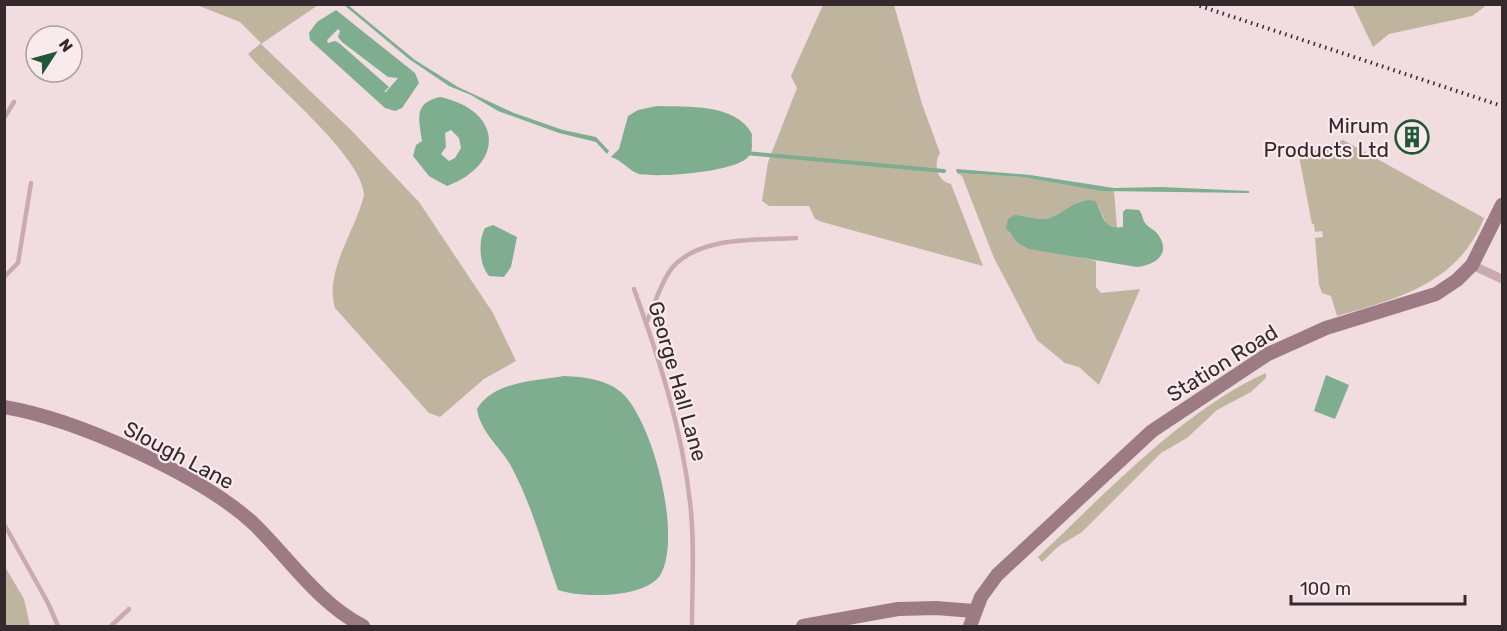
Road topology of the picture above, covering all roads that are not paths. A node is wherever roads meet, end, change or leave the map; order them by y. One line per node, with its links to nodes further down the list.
1 (14, 102): 2 (lane)
2 (4, 118)
3 (31, 183): 7 (lane)
4 (1503, 205): 6 (main road, Station Road)
5 (796, 238): 10 (lane)
6 (1472, 265): 8 (street); 14 (main road, Station Road)
7 (4, 278)
8 (1503, 279)
9 (634, 290): 10 (lane, George Hall Lane)
10 (646, 323): 18 (lane, George Hall Lane)
11 (4, 408): 17 (main road, Slough Lane)
12 (4, 524): 15 (lane)
13 (129, 609): 16 (lane)
14 (974, 611): 19 (main road); 20 (main road, Station Road)
15 (58, 627)
16 (111, 627)
17 (363, 627)
18 (692, 627)
19 (803, 627)
20 (970, 627)

